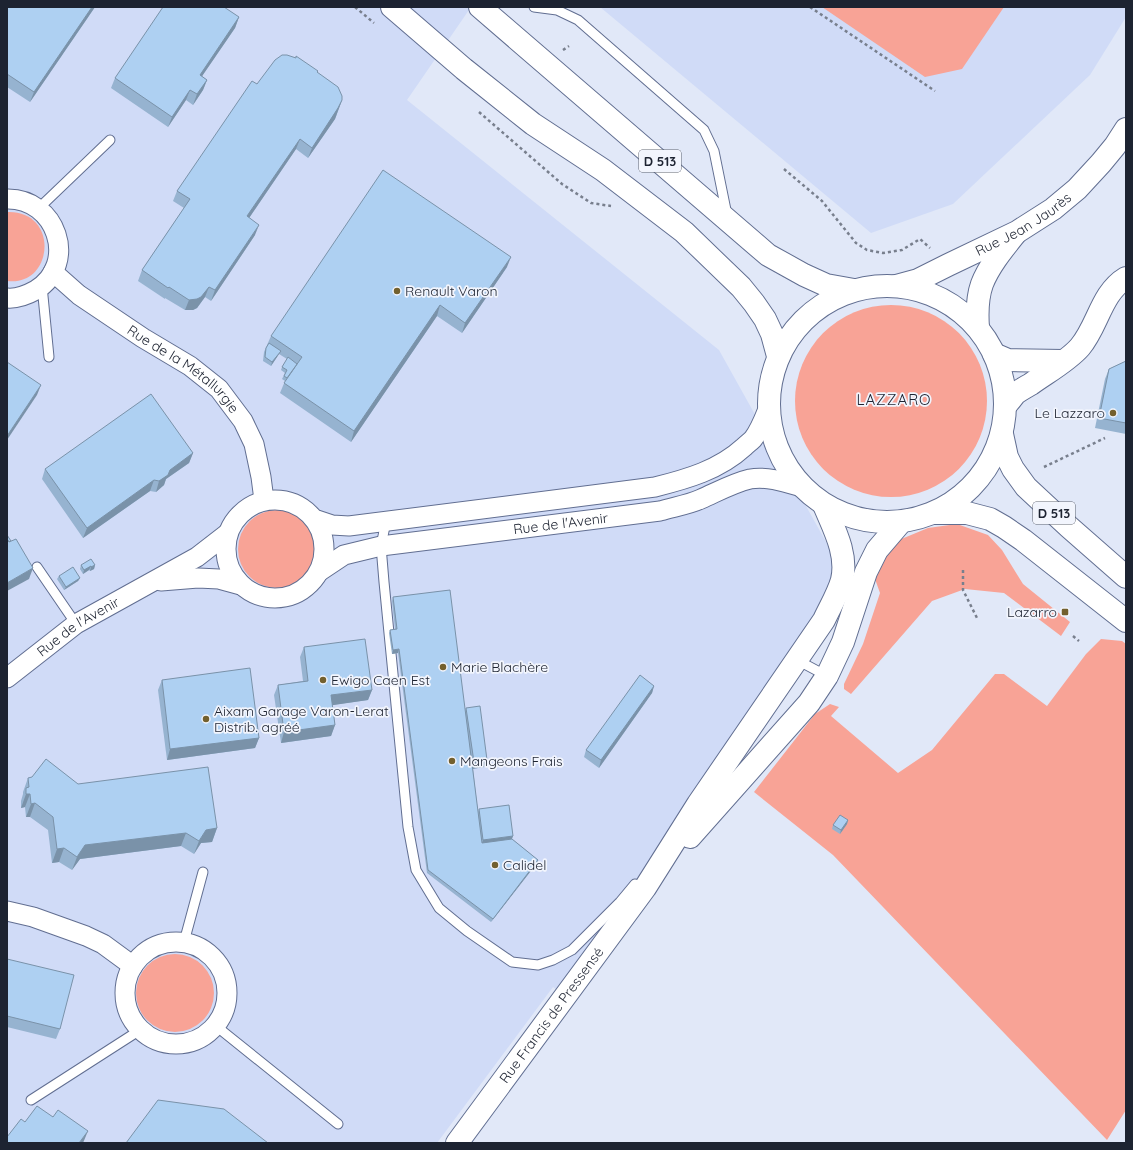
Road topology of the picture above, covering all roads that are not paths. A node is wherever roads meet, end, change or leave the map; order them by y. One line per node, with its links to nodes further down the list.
1 (392, 7): 17 (main road, D 513)
2 (480, 7): 8 (main road, D 513)
3 (534, 7): 8 (lane)
4 (1126, 128): 9 (main road, Rue Jean Jaurès)
5 (110, 140): 7 (lane)
6 (7, 199): 7 (street)
7 (39, 208): 11 (street)
8 (728, 220): 13 (main road, D 513)
9 (1017, 232): 12 (main road, Rue Jean Jaurès); 15 (main road)
10 (1126, 278): 19 (main road)
11 (47, 279): 14 (street); 18 (lane); 24 (street, Rue de la Métallurgie)
12 (896, 286): 13 (main road); 15 (main road)
13 (854, 290): 17 (main road)
14 (7, 298)
15 (978, 328): 16 (main road)
16 (994, 354): 19 (main road); 20 (main road)
17 (778, 356): 21 (main road)
18 (49, 357)
19 (1063, 361): 20 (main road)
20 (1005, 406): 22 (main road)
21 (768, 409): 23 (main road); 28 (street, Rue de l'Avenir)
22 (1002, 434): 26 (main road); 34 (main road, D 513)
23 (802, 487): 25 (main road); 31 (street, Rue de l'Avenir)
24 (264, 500): 27 (street); 30 (street)
25 (824, 505): 29 (main road); 39 (main road)
26 (934, 513): 29 (main road); 37 (main road, D 513)
27 (317, 520): 28 (street, Rue de l'Avenir); 33 (street)
28 (386, 521): 31 (lane)
29 (901, 522): 40 (main road)
30 (228, 533): 35 (street, Rue de l'Avenir); 36 (street)
31 (381, 546): 33 (street, Rue de l'Avenir); 42 (lane)
32 (37, 567): 38 (lane)
33 (320, 571): 36 (street)
34 (1126, 577)
35 (154, 581): 36 (street, Rue de l'Avenir); 38 (street, Rue de l'Avenir)
36 (241, 585)
37 (1126, 621)
38 (76, 624): 41 (street, Rue de l'Avenir)
39 (797, 660): 40 (lane); 42 (main road)
40 (826, 676): 44 (main road)
41 (7, 678)
42 (686, 823): 44 (main road)
43 (203, 872): 46 (lane)
44 (645, 888): 52 (main road, Rue Francis de Pressensé)
45 (7, 912): 47 (street)
46 (184, 942): 47 (street); 48 (street)
47 (133, 966): 49 (street)
48 (216, 1026): 49 (street); 51 (lane)
49 (140, 1030): 50 (lane)
50 (31, 1100)
51 (338, 1124)
52 (458, 1143)

